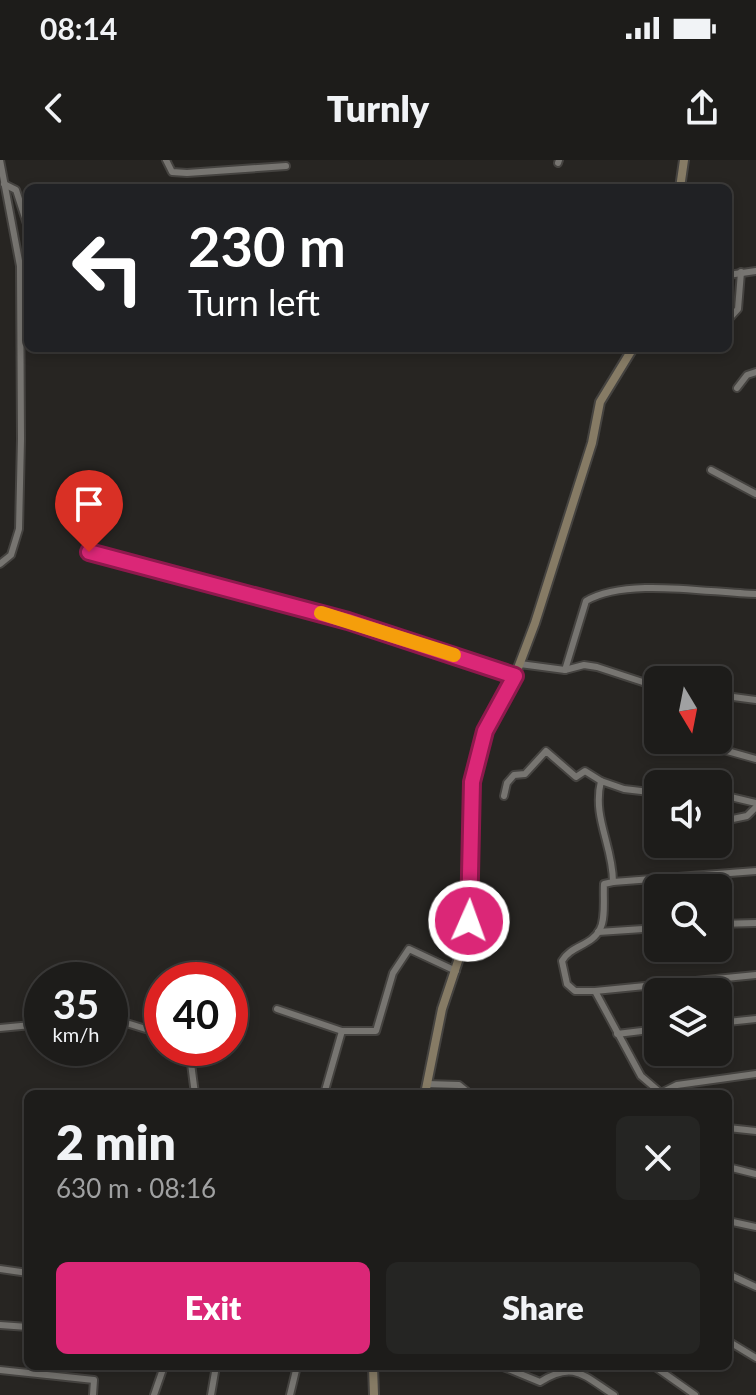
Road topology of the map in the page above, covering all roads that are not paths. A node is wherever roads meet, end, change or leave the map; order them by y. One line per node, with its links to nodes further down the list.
1 (0, 160): 5 (street)
2 (166, 160): 4 (street)
3 (684, 160): 6 (street)
4 (286, 166)
5 (4, 184): 7 (street); 18 (street)
6 (681, 184)
7 (24, 215)
8 (756, 271): 9 (street)
9 (741, 272): 10 (street); 11 (street)
10 (732, 274)
11 (732, 316)
12 (631, 352): 20 (street)
13 (756, 372): 14 (street)
14 (737, 388)
15 (711, 470): 16 (street)
16 (756, 494)
17 (89, 552): 22 (street)
18 (0, 564)
19 (756, 594): 21 (street)
20 (520, 664): 21 (street); 22 (street)
21 (565, 670): 23 (street)
22 (515, 676): 40 (street)
23 (644, 682)
24 (732, 697): 25 (street)
25 (756, 700)
26 (732, 752): 27 (street)
27 (756, 759)
28 (601, 781): 29 (street); 30 (street); 35 (street)
29 (644, 791)
30 (504, 796)
31 (732, 798): 32 (street)
32 (756, 805): 33 (street)
33 (732, 819)
34 (756, 871): 35 (street)
35 (613, 882): 39 (street)
36 (756, 923): 37 (street)
37 (732, 924)
38 (644, 929): 39 (street)
39 (598, 932): 42 (street)
40 (456, 971): 48 (street); 53 (street)
41 (756, 975): 42 (street)
42 (595, 991): 50 (street)
43 (277, 1009): 48 (street)
44 (756, 1019): 45 (street)
45 (732, 1022)
46 (24, 1026): 47 (street)
47 (0, 1028)
48 (342, 1031): 55 (street)
49 (644, 1031): 50 (street)
50 (617, 1034): 58 (street)
51 (191, 1066): 54 (street)
52 (756, 1074): 59 (street)
53 (427, 1084): 56 (street); 57 (street)
54 (194, 1090)
55 (325, 1090)
56 (426, 1090)
57 (465, 1090)
58 (657, 1090)
59 (669, 1090)
60 (732, 1128): 61 (street)
61 (756, 1131)
62 (732, 1168): 63 (street)
63 (756, 1174)
64 (732, 1222): 65 (street)
65 (756, 1227)
66 (0, 1269): 67 (street)
67 (24, 1272)
68 (732, 1276): 69 (street)
69 (756, 1287)
70 (0, 1325): 71 (street)
71 (24, 1327)
72 (732, 1343): 73 (street)
73 (756, 1358)
74 (0, 1370): 83 (street)
75 (163, 1370): 84 (street)
76 (215, 1370): 85 (street)
77 (296, 1370): 86 (street)
78 (373, 1370): 87 (street)
79 (511, 1370): 80 (street)
80 (558, 1370)
81 (570, 1370): 88 (street)
82 (660, 1370): 89 (street)
83 (93, 1395)
84 (154, 1395)
85 (211, 1395)
86 (290, 1395)
87 (374, 1395)
88 (614, 1395)
89 (695, 1395)

